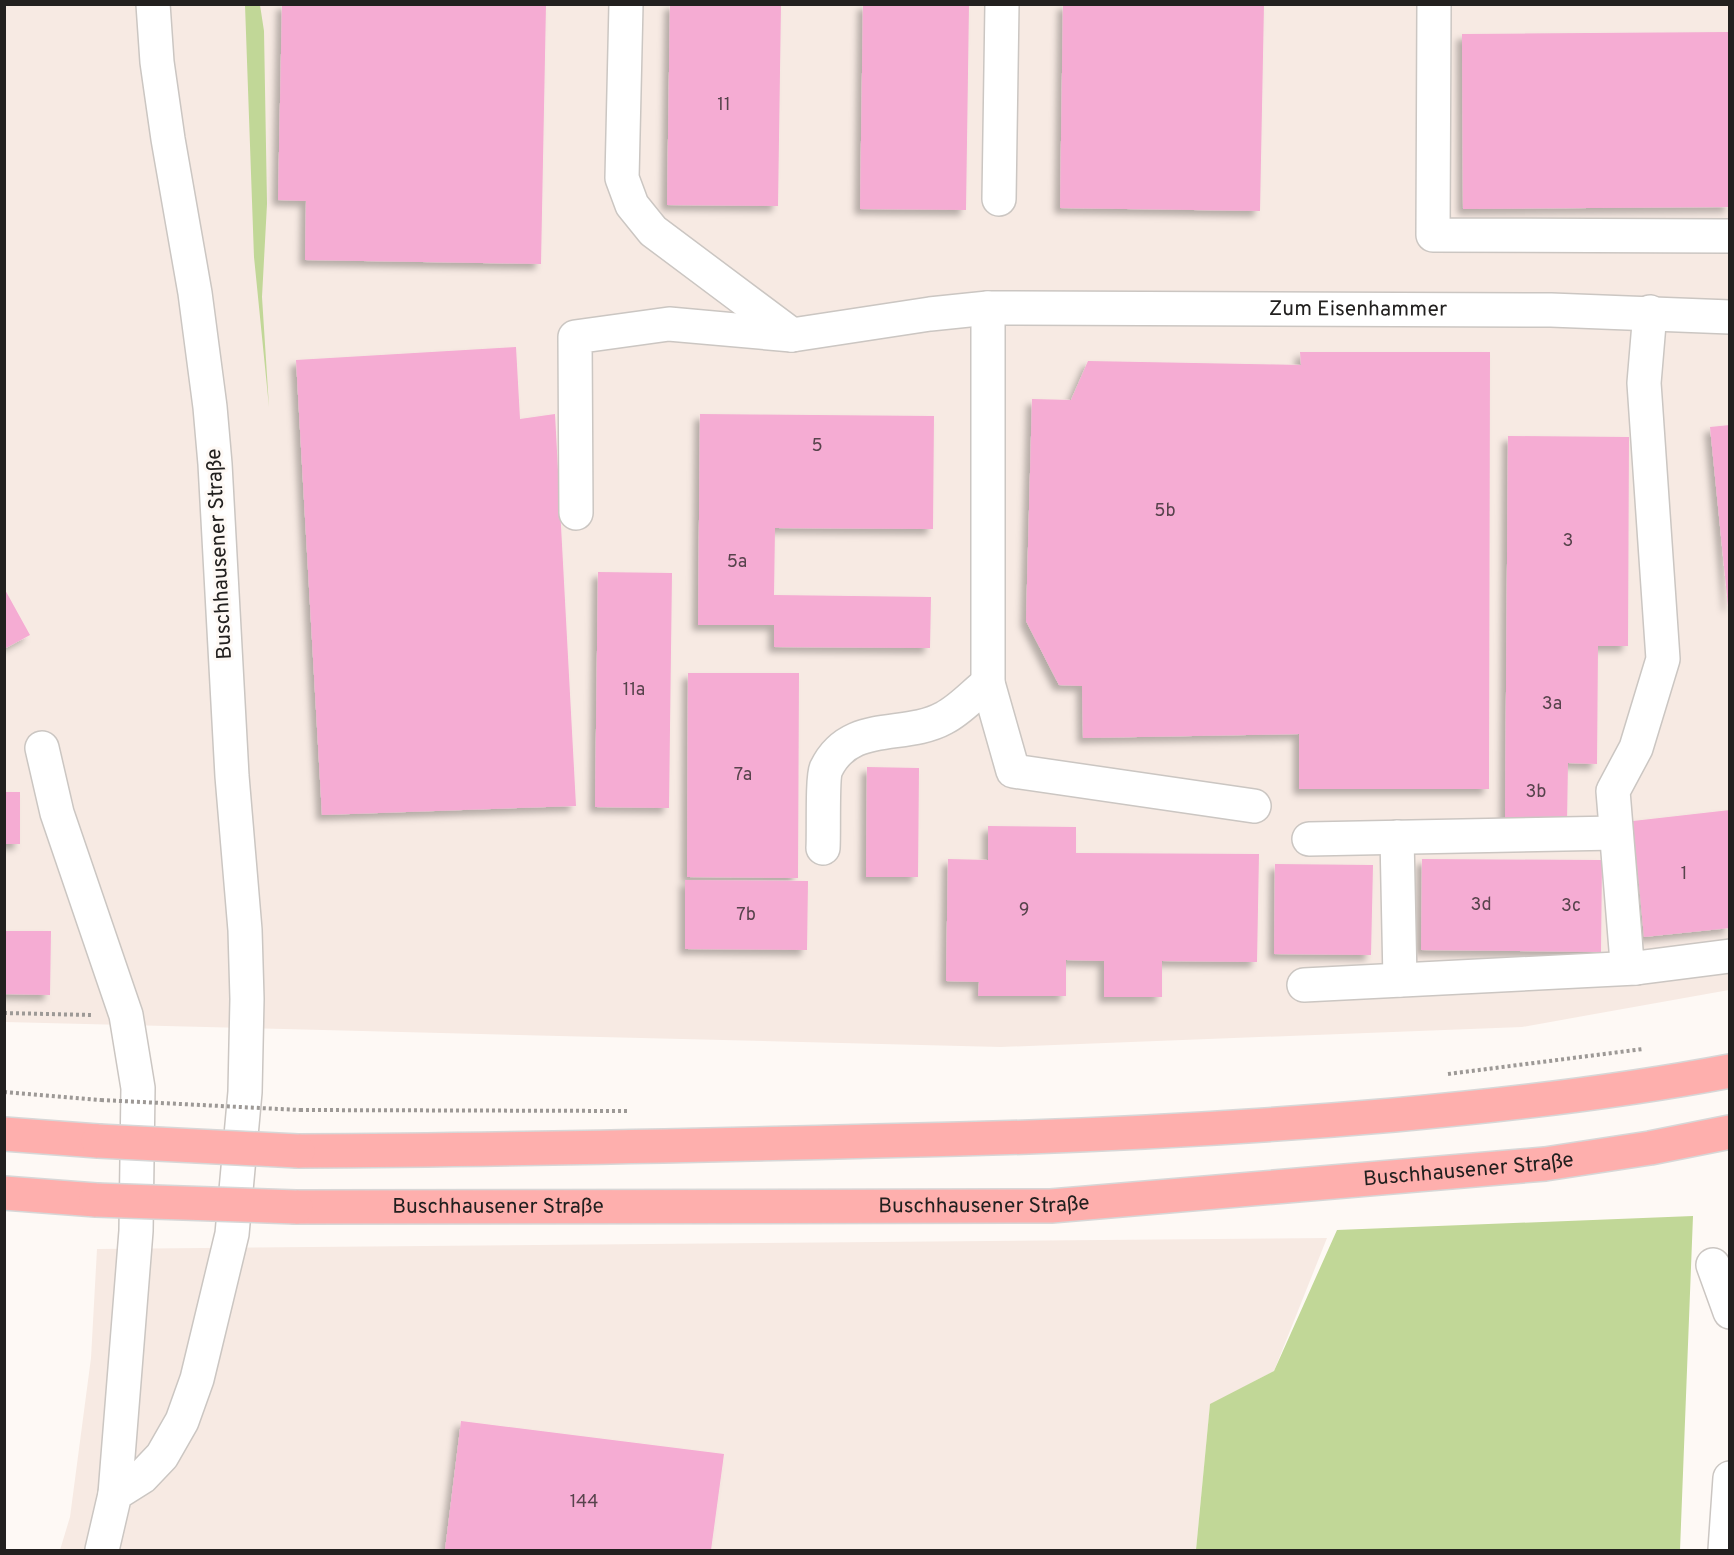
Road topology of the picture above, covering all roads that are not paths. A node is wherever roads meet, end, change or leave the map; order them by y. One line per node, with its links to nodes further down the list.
1 (153, 4): 30 (street, Buschhausener Straße)
2 (626, 4): 10 (street)
3 (1002, 4): 5 (street)
4 (1434, 4): 6 (street)
5 (999, 199)
6 (1730, 236)
7 (988, 308): 8 (street, Zum Eisenhammer); 10 (street, Zum Eisenhammer); 12 (street)
8 (1650, 312): 9 (street, Zum Eisenhammer); 15 (street)
9 (1730, 317)
10 (792, 335): 11 (street, Zum Eisenhammer)
11 (576, 513)
12 (988, 683): 14 (street); 18 (street)
13 (42, 747): 30 (street)
14 (1254, 806)
15 (1616, 833): 16 (street); 20 (street)
16 (1397, 837): 17 (street); 21 (street)
17 (1310, 839)
18 (823, 848)
19 (1730, 956): 20 (street)
20 (1636, 968): 21 (street)
21 (1400, 980): 22 (street)
22 (1304, 985)
23 (1730, 1071): 25 (main road, bridge)
24 (1730, 1132): 26 (main road, Buschhausener Straße, bridge)
25 (4, 1134)
26 (4, 1193)
27 (1713, 1264): 28 (street)
28 (1730, 1312)
29 (1730, 1478): 32 (street)
30 (115, 1494): 31 (street)
31 (102, 1551)
32 (1725, 1551)

